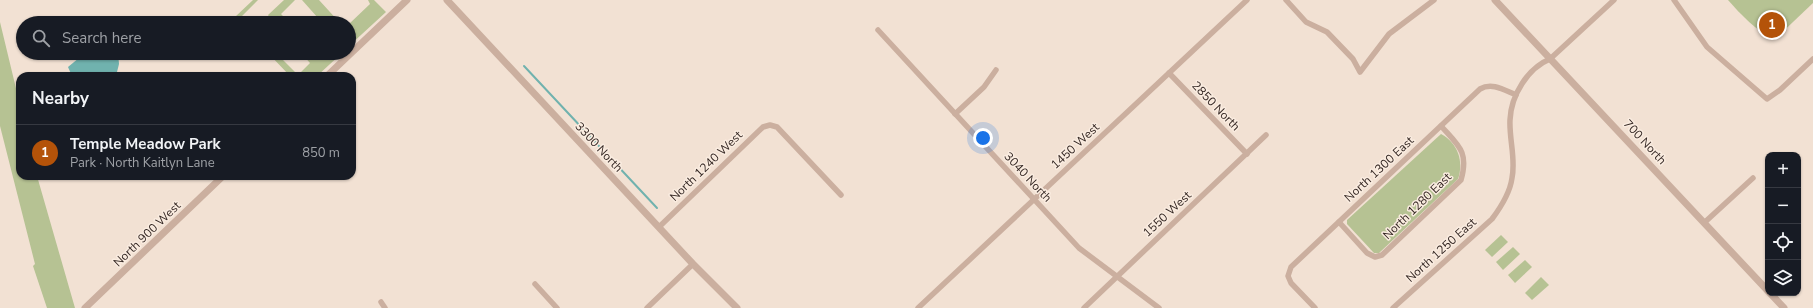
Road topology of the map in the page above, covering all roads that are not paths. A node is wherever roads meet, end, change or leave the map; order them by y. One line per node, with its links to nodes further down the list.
1 (407, 0): 10 (street)
2 (447, 0): 28 (street, 3300 North)
3 (1247, 0): 16 (street, 1450 West)
4 (1286, 0): 5 (street)
5 (1434, 0)
6 (1495, 0): 11 (street, 700 North)
7 (1614, 0): 11 (street)
8 (1674, 0): 12 (street)
9 (878, 30): 18 (street, 3040 North)
10 (356, 49)
11 (1550, 58): 17 (street); 27 (street, 700 North)
12 (1813, 58)
13 (345, 60): 15 (street)
14 (996, 70): 18 (street)
15 (332, 72)
16 (1169, 73): 21 (street, 2850 North); 25 (street, 1450 West)
17 (1516, 95): 19 (street, North 1300 East); 44 (street, North 1250 East)
18 (955, 114): 25 (street, 3040 North)
19 (1441, 126): 26 (street, North 1300 East); 26 (street, North 1280 East)
20 (1266, 135): 21 (street, 1550 West)
21 (1247, 154): 30 (street, 1550 West)
22 (1753, 178): 27 (street)
23 (219, 180): 35 (street, North 900 West)
24 (841, 195): 28 (street, North 1240 West)
25 (1033, 200): 30 (street, 3040 North); 40 (street, 1450 West)
26 (1339, 222): 43 (street, North 1300 East)
27 (1705, 222): 32 (street, 700 North)
28 (659, 226): 29 (street, 3300 North)
29 (693, 264): 38 (street); 39 (street, 3300 North)
30 (1117, 276): 41 (street, 1550 West); 42 (street, 3040 North)
31 (535, 284): 37 (street)
32 (1765, 288)
33 (1773, 296): 45 (street)
34 (381, 302): 36 (street)
35 (85, 308)
36 (385, 308)
37 (557, 308)
38 (647, 308)
39 (737, 308)
40 (918, 308)
41 (1084, 308)
42 (1159, 308)
43 (1314, 308)
44 (1393, 308)
45 (1784, 308)

